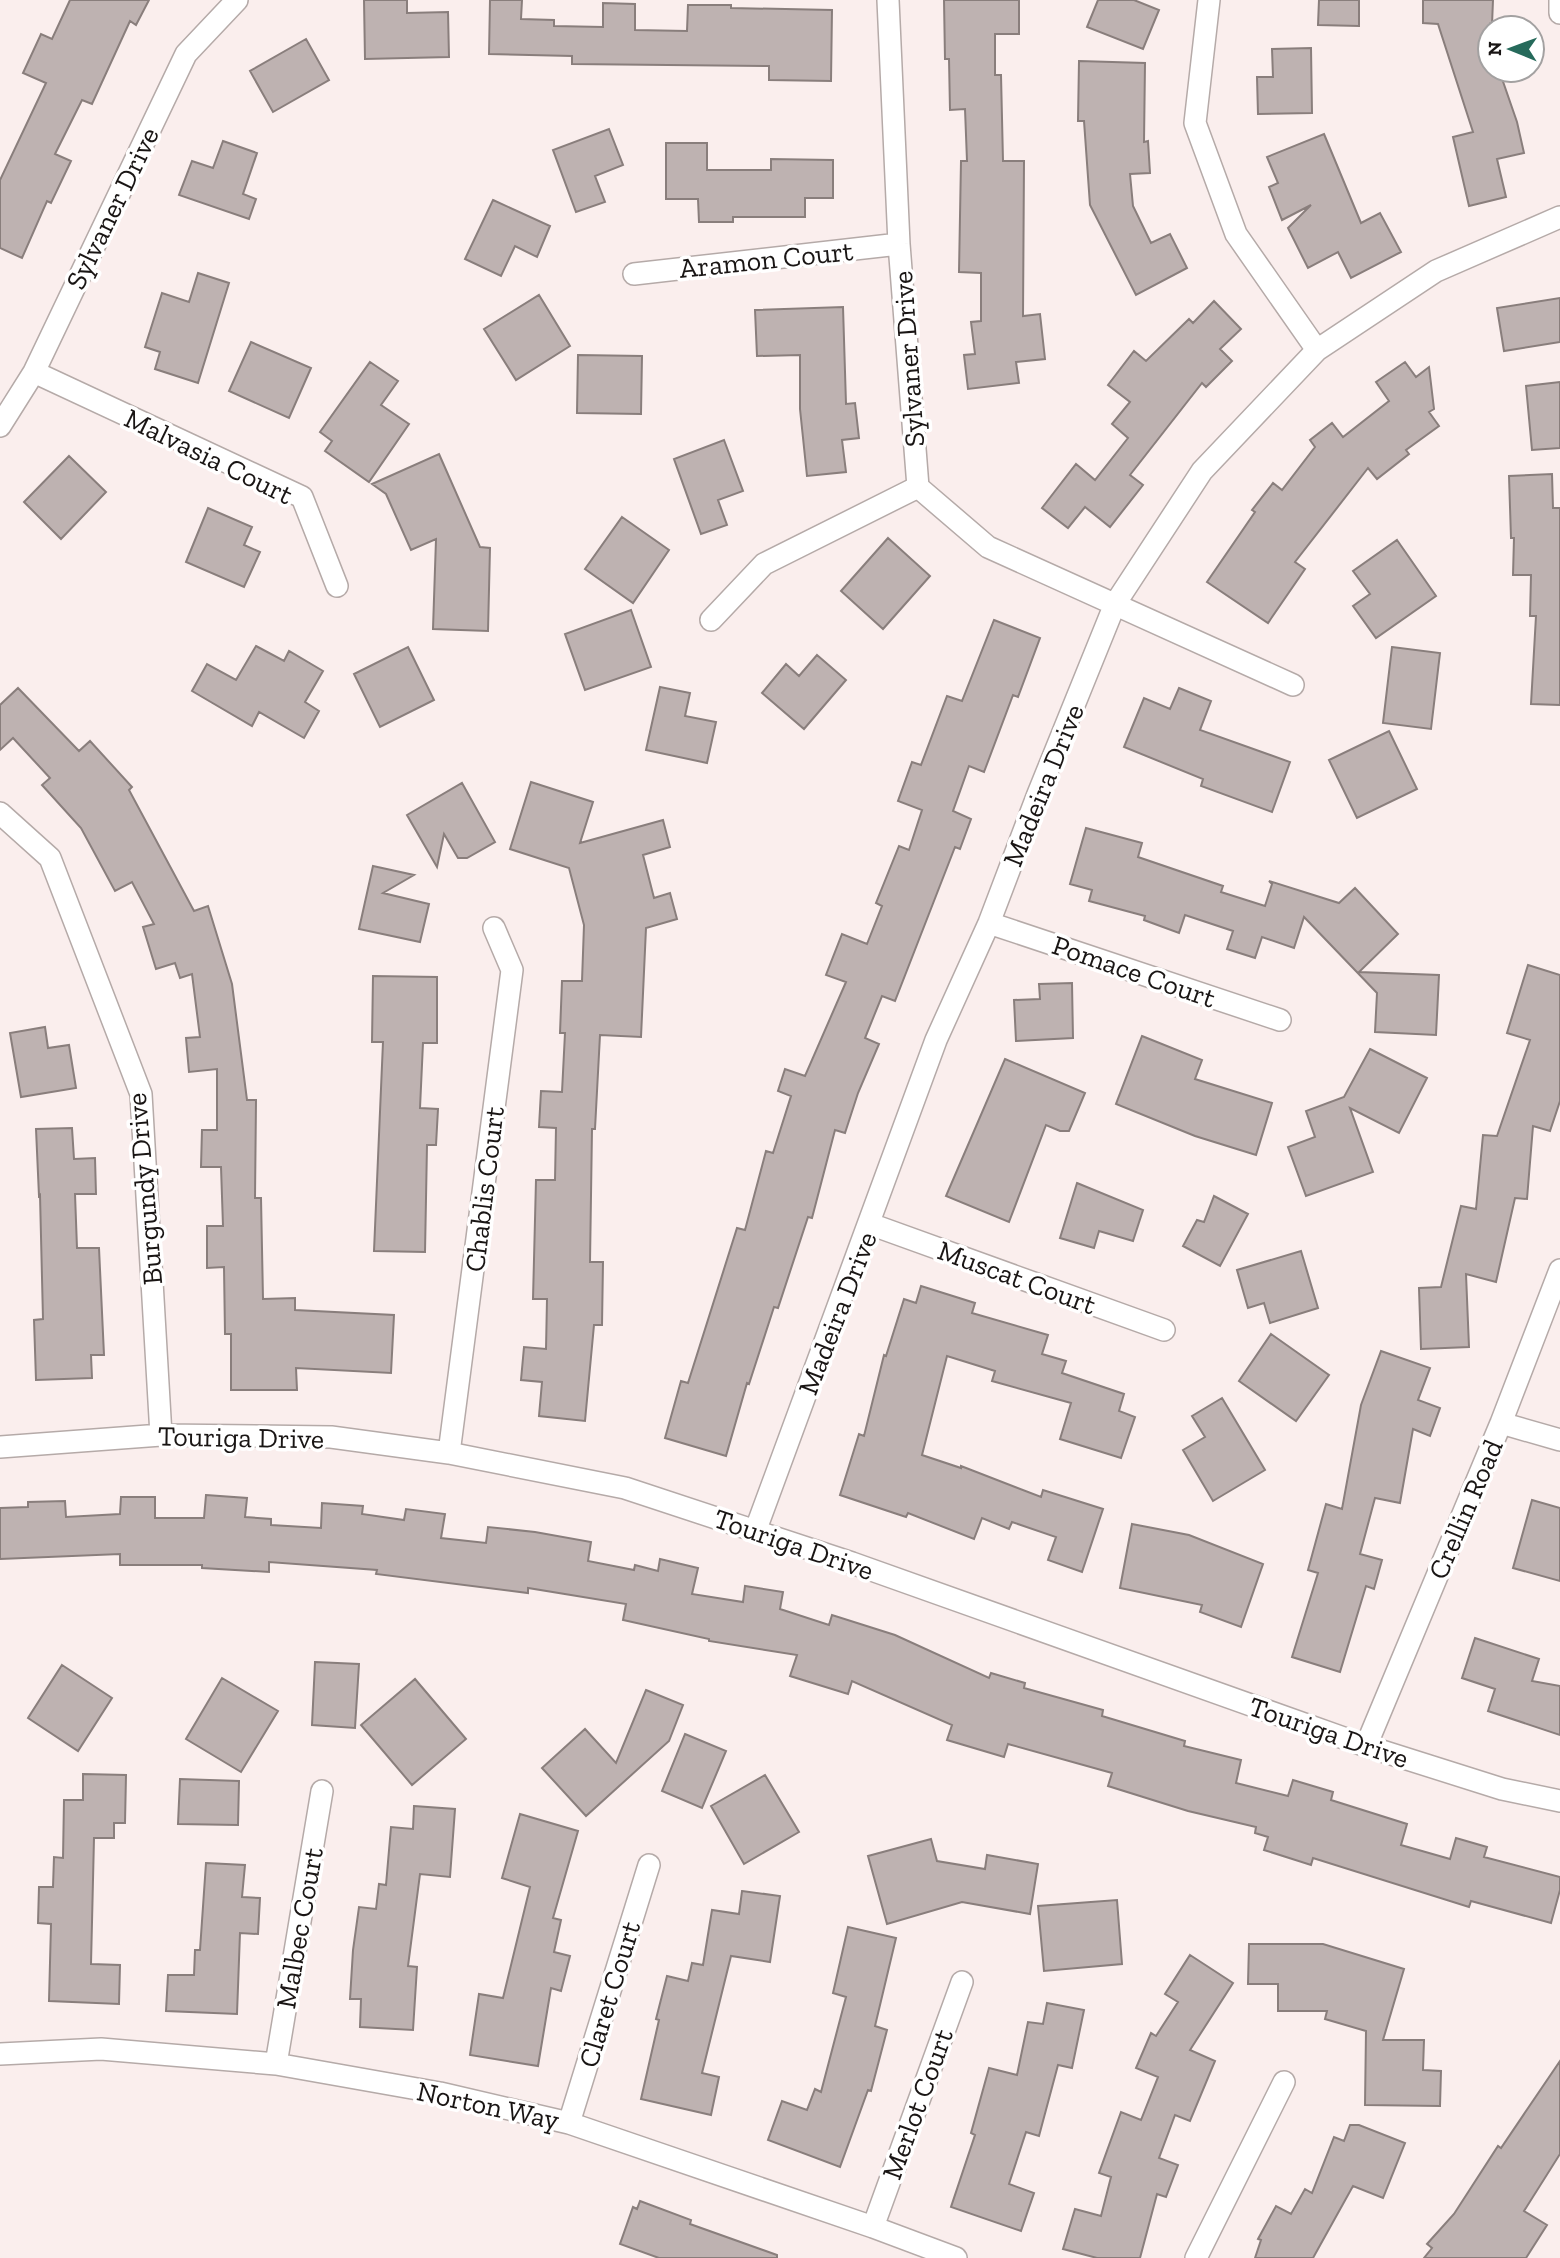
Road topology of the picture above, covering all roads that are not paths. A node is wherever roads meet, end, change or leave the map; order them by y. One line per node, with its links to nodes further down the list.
1 (237, 0): 10 (street, Sylvaner Drive)
2 (888, 0): 7 (street, Sylvaner Drive)
3 (1209, 0): 9 (street)
4 (1560, 0): 5 (street)
5 (1560, 13)
6 (1560, 217): 9 (street, Madeira Drive)
7 (899, 244): 8 (street, Aramon Court); 12 (street, Sylvaner Drive)
8 (634, 274)
9 (1318, 350): 14 (street, Madeira Drive)
10 (34, 372): 11 (street, Sylvaner Drive); 13 (street, Malvasia Court)
11 (0, 426)
12 (918, 487): 14 (street, Sylvaner Drive); 15 (street)
13 (337, 586)
14 (1115, 604): 16 (street, Sylvaner Drive); 18 (street, Madeira Drive)
15 (710, 620)
16 (1293, 685)
17 (0, 813): 25 (street, Burgundy Drive)
18 (989, 923): 20 (street, Pomace Court); 21 (street, Madeira Drive)
19 (494, 928): 28 (street, Chablis Court)
20 (1280, 1020)
21 (870, 1224): 23 (street, Muscat Court); 29 (street, Madeira Drive)
22 (1560, 1270): 24 (street, Crellin Road)
23 (1164, 1330)
24 (1501, 1423): 26 (street); 30 (street, Crellin Road)
25 (160, 1435): 27 (street, Touriga Drive); 28 (street, Touriga Drive)
26 (1560, 1440)
27 (0, 1447)
28 (449, 1453): 29 (street, Touriga Drive)
29 (756, 1530): 30 (street, Touriga Drive)
30 (1366, 1746): 32 (street, Touriga Drive)
31 (322, 1791): 36 (street, Malbec Court)
32 (1560, 1801)
33 (649, 1864): 38 (street, Claret Court)
34 (962, 1982): 39 (street, Merlot Court)
35 (0, 2054): 36 (street, Norton Way)
36 (276, 2064): 38 (street, Norton Way)
37 (1284, 2082): 41 (street)
38 (569, 2123): 39 (street, Norton Way)
39 (873, 2227): 40 (street, Norton Way)
40 (956, 2258)
41 (1196, 2258)

